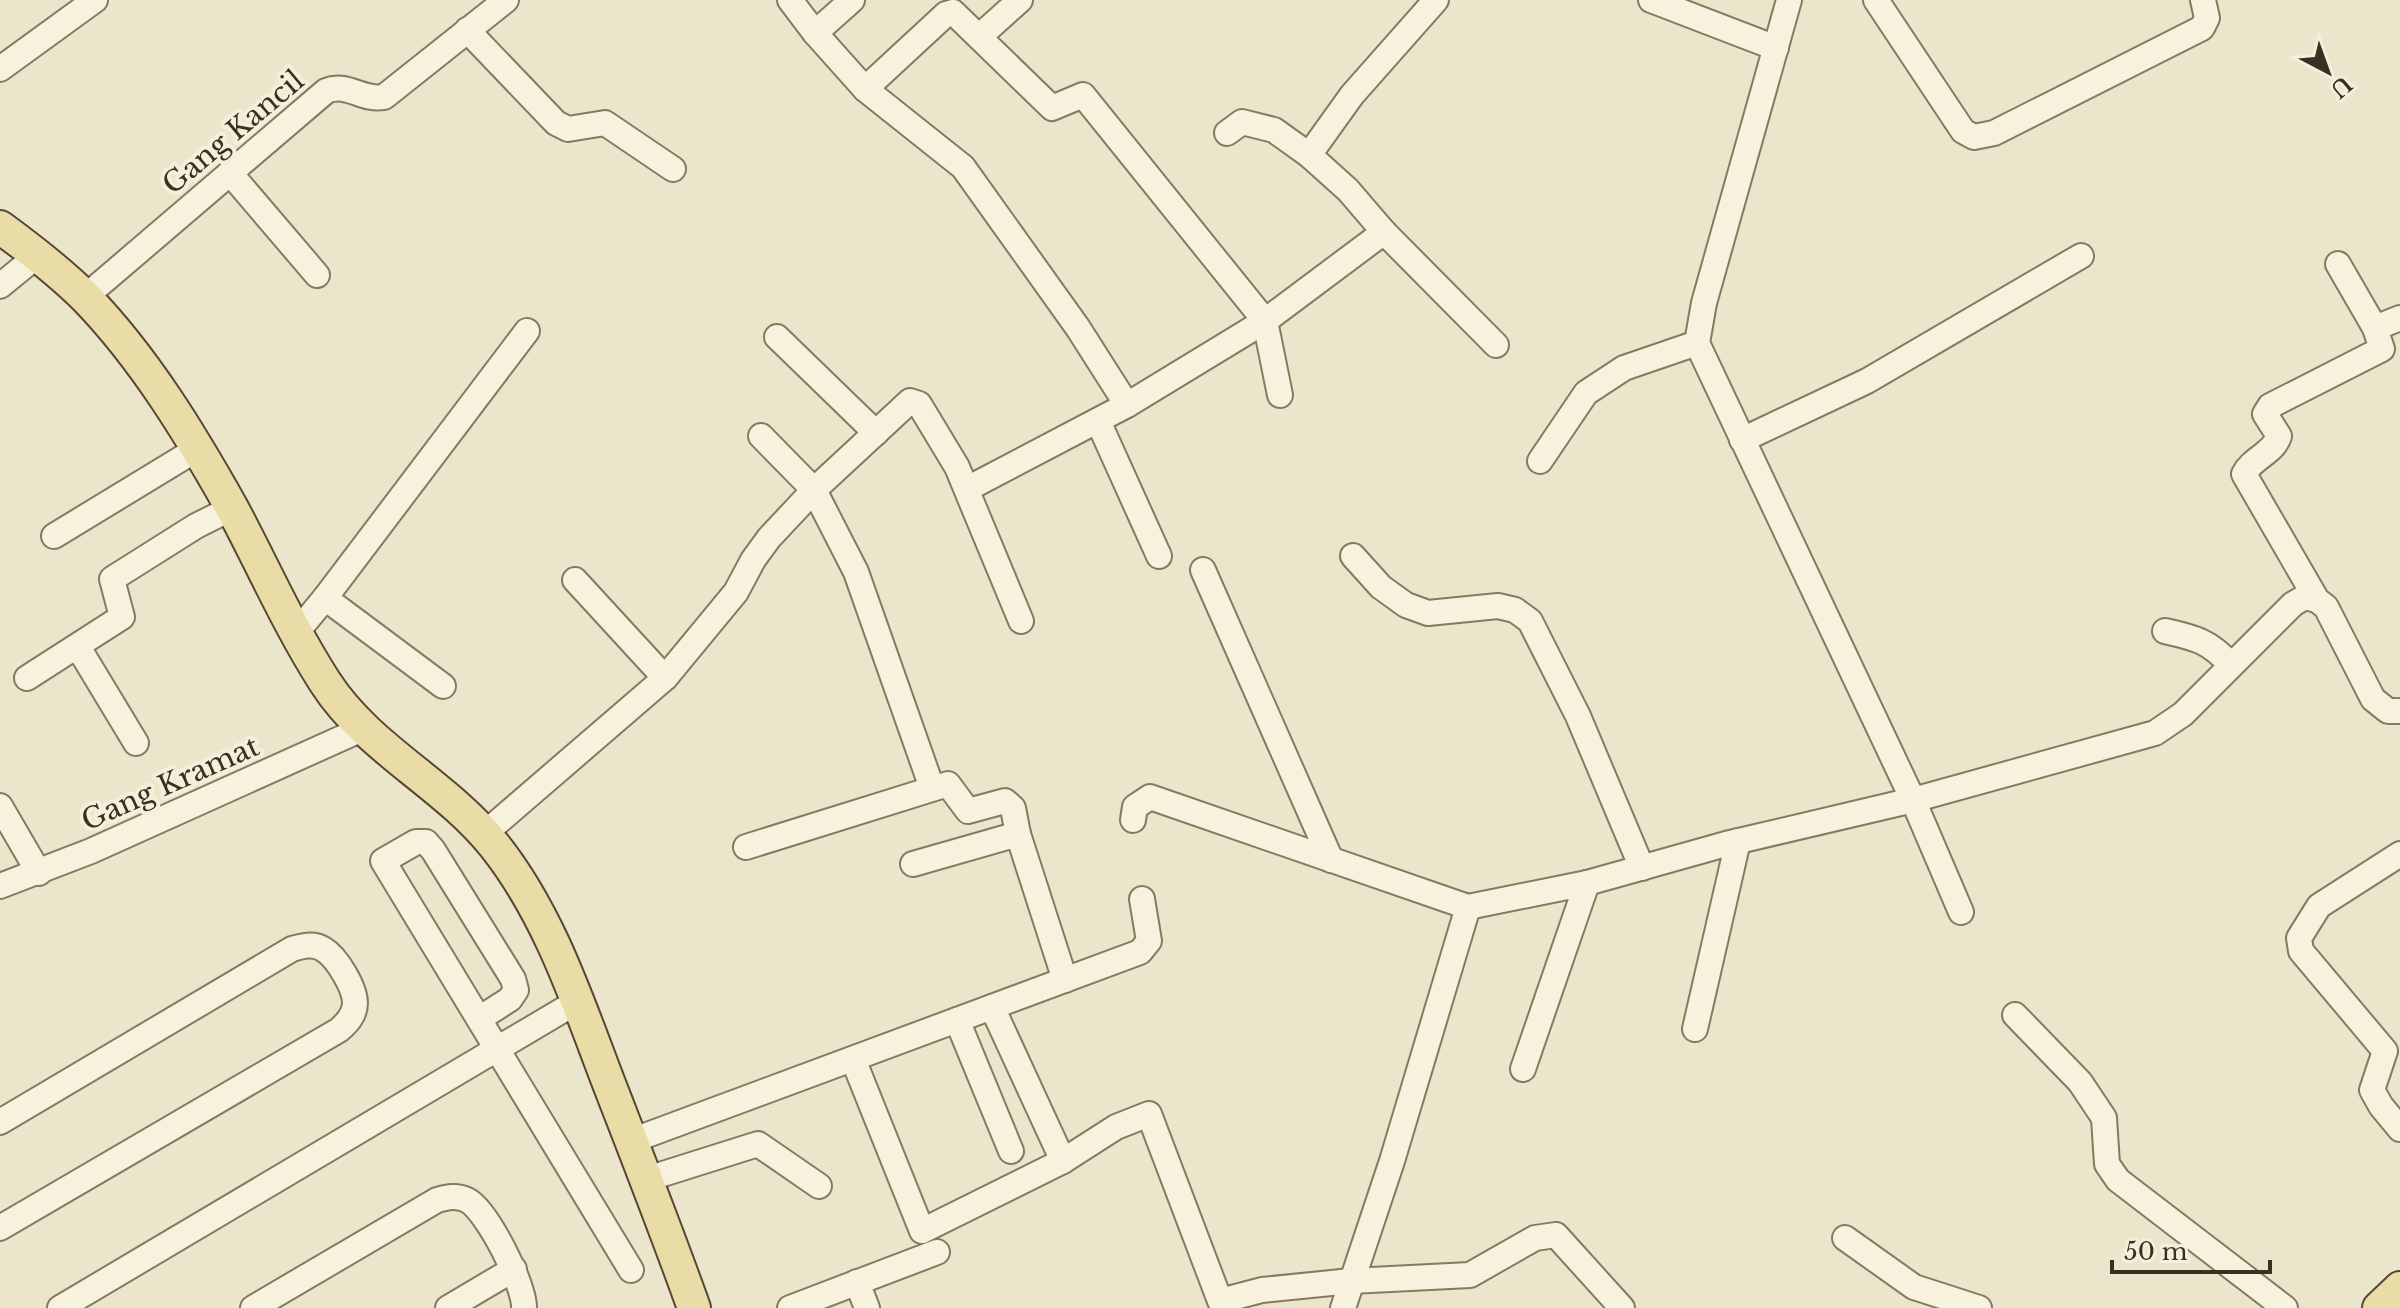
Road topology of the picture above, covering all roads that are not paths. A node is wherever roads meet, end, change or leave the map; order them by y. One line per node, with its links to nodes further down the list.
1 (95, 0): 15 (street)
2 (506, 0): 11 (street, Gang Kancil)
3 (790, 0): 12 (street)
4 (852, 0): 12 (street)
5 (1020, 0): 13 (street)
6 (1651, 0): 14 (street)
7 (1789, 0): 14 (street)
8 (1876, 0): 9 (street)
9 (2203, 0)
10 (1423, 4): 18 (street)
11 (467, 30): 19 (street); 20 (street, Gang Kancil)
12 (815, 33): 16 (street)
13 (980, 36): 16 (street); 30 (street)
14 (1776, 48): 34 (street)
15 (0, 69)
16 (865, 89): 37 (street)
17 (1227, 133): 18 (street)
18 (1309, 155): 22 (street)
19 (673, 169)
20 (230, 173): 26 (street); 28 (street, Gang Kancil)
21 (0, 227): 23 (main road)
22 (1384, 232): 30 (street); 35 (street)
23 (38, 255): 27 (street); 28 (main road)
24 (2081, 256): 41 (street)
25 (2338, 264): 31 (street)
26 (317, 275)
27 (0, 286)
28 (85, 297): 42 (main road)
29 (2400, 318): 31 (street)
30 (1265, 321): 36 (street); 37 (street)
31 (2375, 328): 53 (street)
32 (527, 331): 52 (street)
33 (777, 337): 39 (street)
34 (1697, 343): 41 (street); 43 (street)
35 (1496, 345)
36 (1280, 395)
37 (1127, 405): 38 (street)
38 (1098, 421): 44 (street); 48 (street)
39 (876, 433): 44 (street); 45 (street)
40 (761, 436): 45 (street)
41 (1742, 440): 66 (street)
42 (197, 449): 46 (main road); 47 (street)
43 (1540, 461)
44 (967, 489): 54 (street)
45 (814, 490): 60 (street); 65 (street)
46 (232, 508): 56 (main road); 57 (street)
47 (54, 536)
48 (1159, 556)
49 (1353, 556): 76 (street)
50 (1203, 570): 74 (street)
51 (575, 580): 60 (street)
52 (325, 598): 56 (street); 61 (street)
53 (2317, 600): 58 (street); 62 (street)
54 (1021, 621)
55 (2165, 631): 58 (street)
56 (296, 633): 63 (main road)
57 (78, 647): 59 (street); 64 (street)
58 (2231, 665): 66 (street)
59 (27, 678)
60 (665, 678): 69 (street)
61 (443, 686)
62 (2400, 711)
63 (362, 729): 69 (main road); 77 (street, Gang Kramat)
64 (136, 743)
65 (932, 788): 70 (street); 72 (street)
66 (1913, 800): 71 (street); 82 (street)
67 (0, 806): 77 (street)
68 (1133, 820): 74 (street)
69 (484, 834): 84 (main road)
70 (1018, 834): 75 (street); 83 (street)
71 (1738, 841): 76 (street); 89 (street)
72 (746, 847)
73 (2400, 854): 94 (street)
74 (1331, 860): 81 (street)
75 (913, 864)
76 (1642, 868): 78 (street)
77 (39, 873): 79 (street, Gang Kramat)
78 (1587, 883): 81 (street); 92 (street)
79 (0, 886)
80 (1142, 899): 83 (street)
81 (1468, 907): 105 (street)
82 (1961, 912)
83 (1065, 980): 85 (street)
84 (578, 1001): 90 (street); 95 (main road)
85 (992, 1007): 88 (street); 97 (street)
86 (2015, 1015): 118 (street)
87 (479, 1019): 87 (street); 90 (street)
88 (957, 1020): 91 (street); 96 (street)
89 (1695, 1029)
90 (497, 1049): 104 (street); 108 (street)
91 (853, 1059): 95 (street); 97 (street)
92 (1523, 1069)
93 (0, 1122): 100 (street)
94 (2400, 1129)
95 (631, 1141): 98 (main road)
96 (1011, 1151)
97 (1063, 1161): 105 (street)
98 (647, 1179): 99 (street); 112 (main road)
99 (819, 1186)
100 (0, 1228)
101 (1845, 1238): 117 (street)
102 (937, 1252): 106 (street)
103 (514, 1269): 109 (street); 110 (street); 111 (street)
104 (631, 1270)
105 (1351, 1281): 115 (street); 116 (street)
106 (857, 1282): 113 (street); 114 (street)
107 (2400, 1288): 119 (main road)
108 (60, 1308)
109 (253, 1308)
110 (448, 1308)
111 (524, 1308)
112 (694, 1308)
113 (790, 1308)
114 (867, 1308)
115 (1343, 1308)
116 (1622, 1308)
117 (1979, 1308)
118 (2285, 1308)
119 (2379, 1308)

